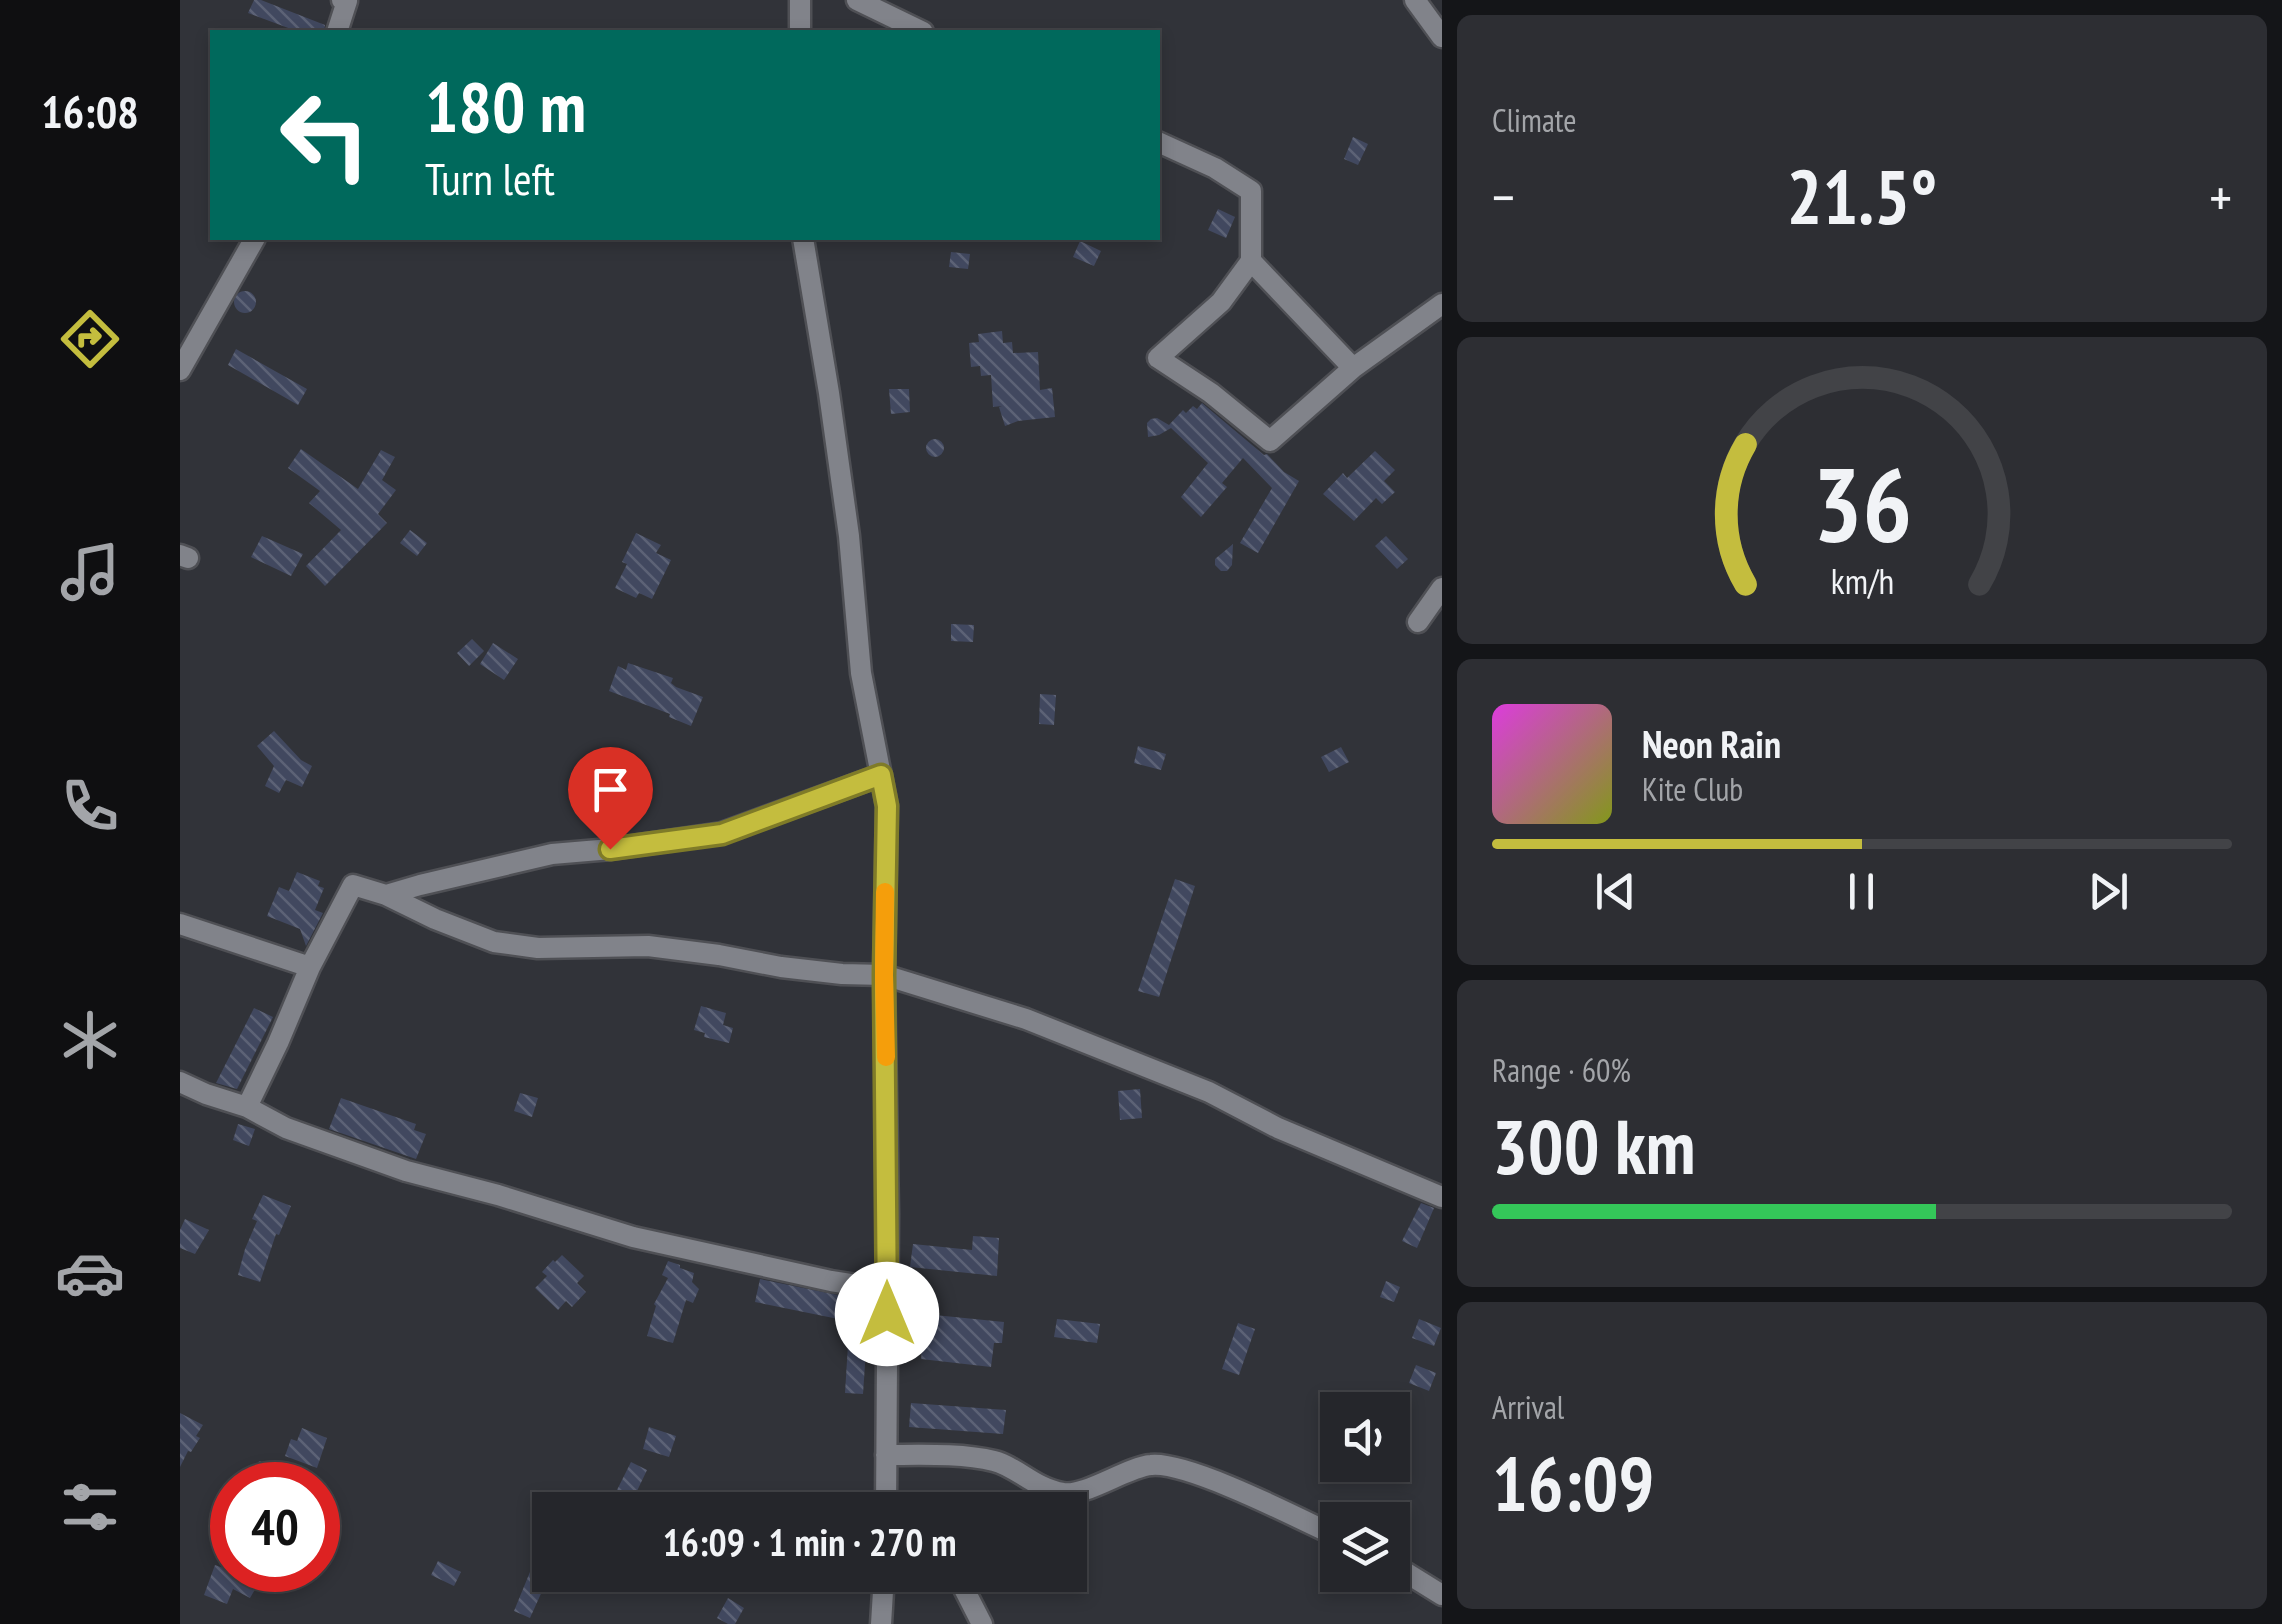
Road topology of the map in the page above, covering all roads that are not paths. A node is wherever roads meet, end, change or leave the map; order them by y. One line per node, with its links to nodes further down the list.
1 (342, 0): 5 (street)
2 (800, 0): 6 (street)
3 (857, 0): 7 (street)
4 (1415, 0): 8 (street)
5 (338, 30)
6 (800, 30)
7 (919, 30)
8 (1442, 37)
9 (1160, 143): 12 (street)
10 (253, 240): 15 (street)
11 (802, 240): 18 (street)
12 (1251, 261): 14 (street); 14 (street)
13 (1442, 304): 14 (street)
14 (1353, 368)
15 (180, 370)
16 (1442, 588): 17 (street)
17 (1418, 622)
18 (881, 775): 19 (street); 22 (street)
19 (386, 895): 21 (street); 22 (street)
20 (180, 924): 21 (street)
21 (310, 967): 24 (street)
22 (884, 975): 25 (street); 26 (street)
23 (180, 1082): 24 (street)
24 (247, 1107): 26 (street)
25 (1442, 1196)
26 (888, 1290): 27 (street)
27 (886, 1455): 28 (street); 29 (street)
28 (886, 1492)
29 (1320, 1529)
30 (1410, 1575): 33 (street)
31 (883, 1592): 34 (street)
32 (966, 1592): 35 (street)
33 (1442, 1595)
34 (881, 1624)
35 (982, 1624)

